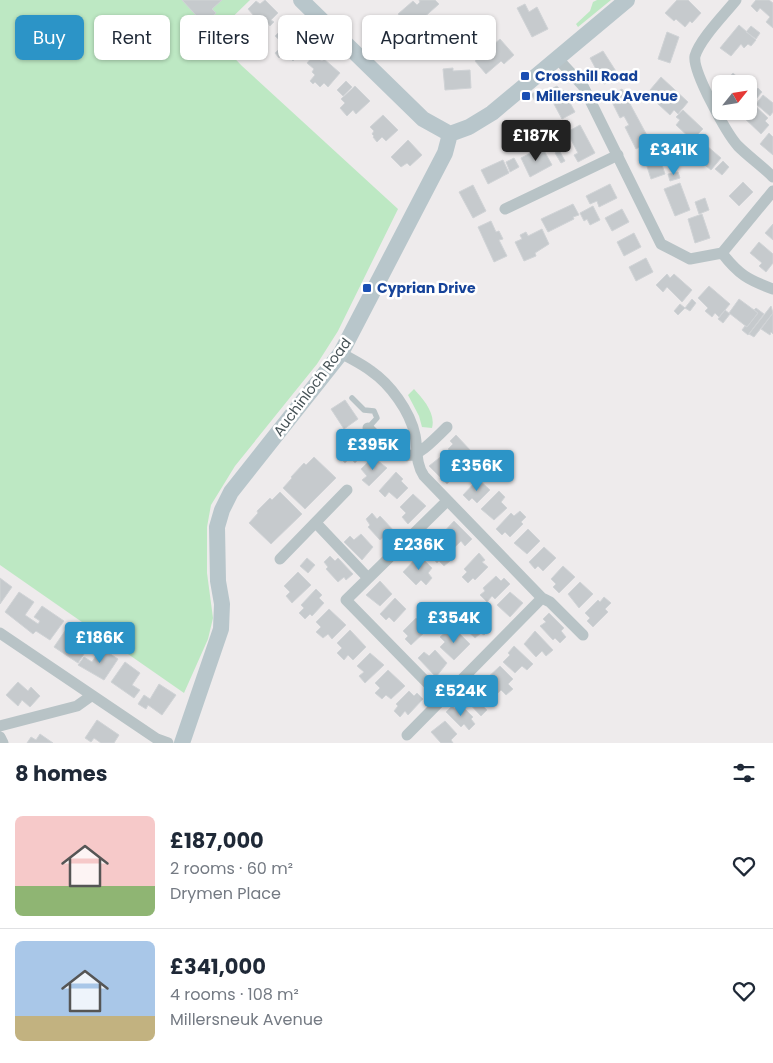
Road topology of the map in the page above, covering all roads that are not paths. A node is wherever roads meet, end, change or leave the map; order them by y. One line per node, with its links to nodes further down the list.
1 (301, 0): 5 (main road)
2 (627, 0): 4 (main road)
3 (736, 0): 7 (street)
4 (558, 59): 5 (main road); 6 (street)
5 (450, 134): 12 (main road, Auchinloch Road)
6 (618, 155): 9 (street); 10 (street)
7 (773, 176)
8 (773, 191): 10 (street)
9 (505, 209)
10 (722, 253): 11 (street)
11 (773, 289)
12 (341, 353): 16 (street); 32 (main road, Auchinloch Road)
13 (352, 398): 15 (lane)
14 (447, 427): 16 (street)
15 (368, 428): 16 (street)
16 (416, 454): 18 (street)
17 (347, 490): 19 (street)
18 (447, 501): 21 (street); 22 (street)
19 (316, 523): 20 (street); 21 (street)
20 (280, 559)
21 (368, 578): 26 (street)
22 (542, 598): 24 (street); 26 (street)
23 (0, 633): 25 (street)
24 (583, 635)
25 (91, 696): 27 (street); 31 (street)
26 (442, 698): 28 (street)
27 (0, 726)
28 (407, 735)
29 (0, 737): 30 (street)
30 (3, 743)
31 (168, 743)
32 (182, 743)

